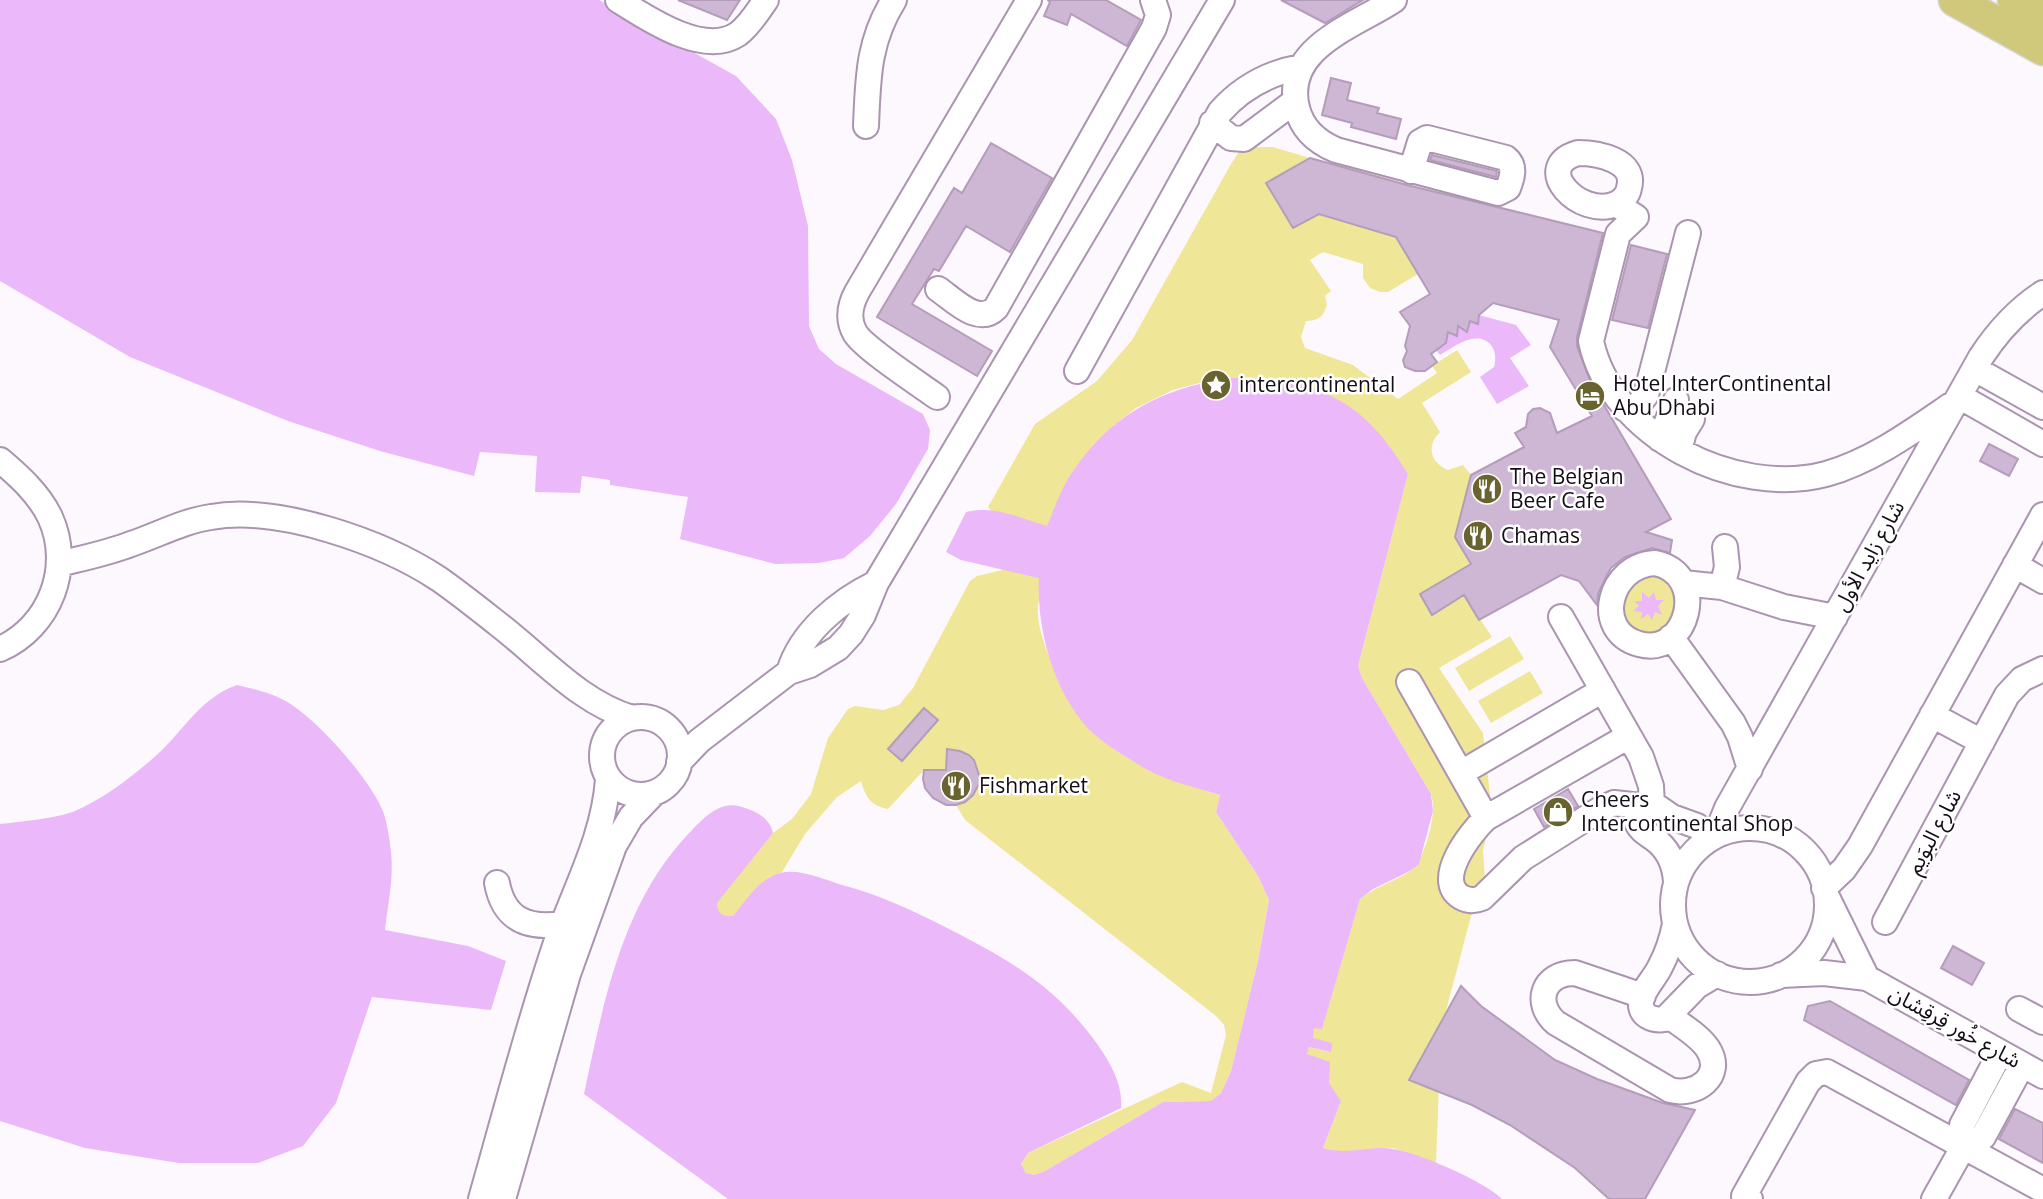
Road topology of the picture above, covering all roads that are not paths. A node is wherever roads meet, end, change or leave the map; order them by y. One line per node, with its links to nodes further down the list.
1 (618, 0): 2 (street)
2 (766, 0)
3 (894, 0): 15 (street)
4 (1029, 0): 23 (street)
5 (1153, 0): 19 (street)
6 (1222, 0): 49 (street)
7 (1394, 0): 12 (street)
8 (1955, 0): 11 (main road)
9 (2014, 0): 10 (main road)
10 (2043, 16)
11 (2043, 49)
12 (1301, 67): 13 (street); 14 (street)
13 (1295, 101): 14 (street); 16 (street)
14 (1212, 123): 22 (street)
15 (866, 126)
16 (1411, 171)
17 (1626, 210): 17 (street); 27 (street)
18 (1688, 233): 27 (street)
19 (938, 289)
20 (2043, 293): 21 (street, شارع زايد الأول)
21 (1975, 369): 24 (street, شارع زايد الأول); 26 (street)
22 (1077, 371)
23 (937, 397)
24 (1957, 399): 29 (street); 30 (street); 40 (street, شارع زايد الأول)
25 (1676, 400): 30 (street)
26 (2043, 407)
27 (1625, 409): 30 (street)
28 (1692, 419): 30 (street)
29 (2043, 444)
30 (1670, 445)
31 (0, 460): 34 (street)
32 (2043, 515): 35 (street)
33 (1725, 547): 38 (street)
34 (59, 564): 42 (street); 45 (street)
35 (2015, 565): 36 (street); 50 (street)
36 (2043, 581)
37 (1683, 583): 38 (street); 41 (street); 41 (street)
38 (1722, 587): 40 (street)
39 (1561, 617): 47 (street)
40 (1835, 617): 57 (street, شارع زايد الأول)
41 (1671, 637): 57 (street)
42 (0, 649)
43 (2043, 657): 48 (street, شارع البوَيم)
44 (2043, 669): 48 (street, شارع البوَيم)
45 (567, 681): 51 (street); 55 (street)
46 (1409, 682): 58 (street)
47 (1603, 690): 53 (street); 58 (street)
48 (2007, 695): 54 (street, شارع البوَيم)
49 (738, 711): 52 (street); 56 (street)
50 (1932, 715): 54 (street); 66 (street)
51 (632, 718): 52 (street); 55 (street)
52 (666, 726): 56 (street)
53 (1629, 736): 61 (street); 62 (street)
54 (1982, 741): 67 (street, شارع البوَيم)
55 (602, 749): 59 (street)
56 (680, 762): 60 (street)
57 (1750, 769): 63 (street, شارع زايد الأول)
58 (1461, 773): 62 (street)
59 (608, 779): 60 (street); 68 (street)
60 (654, 793): 83 (street)
61 (1645, 806): 62 (street); 63 (street); 65 (street)
62 (1486, 818)
63 (1713, 837): 65 (street); 66 (street)
64 (497, 883): 68 (street)
65 (1676, 883): 69 (street)
66 (1825, 891): 71 (street); 72 (street, شارع خُور قِرقِشان)
67 (1885, 922)
68 (562, 924): 82 (street)
69 (1675, 924): 70 (street); 73 (street)
70 (1717, 974): 71 (street); 75 (street)
71 (1780, 975): 72 (street, شارع خُور قِرقِشان)
72 (1867, 978): 77 (street, شارع خُور قِرقِشان)
73 (1643, 996): 75 (street); 75 (street)
74 (2019, 1009): 76 (street)
75 (1669, 1016)
76 (2043, 1022)
77 (2000, 1052): 78 (street, شارع خُور قِرقِشان); 79 (street)
78 (2033, 1071): 79 (street)
79 (1964, 1144): 80 (street); 81 (street); 84 (street)
80 (2043, 1190)
81 (1746, 1198)
82 (481, 1199)
83 (503, 1199)
84 (1934, 1199)

